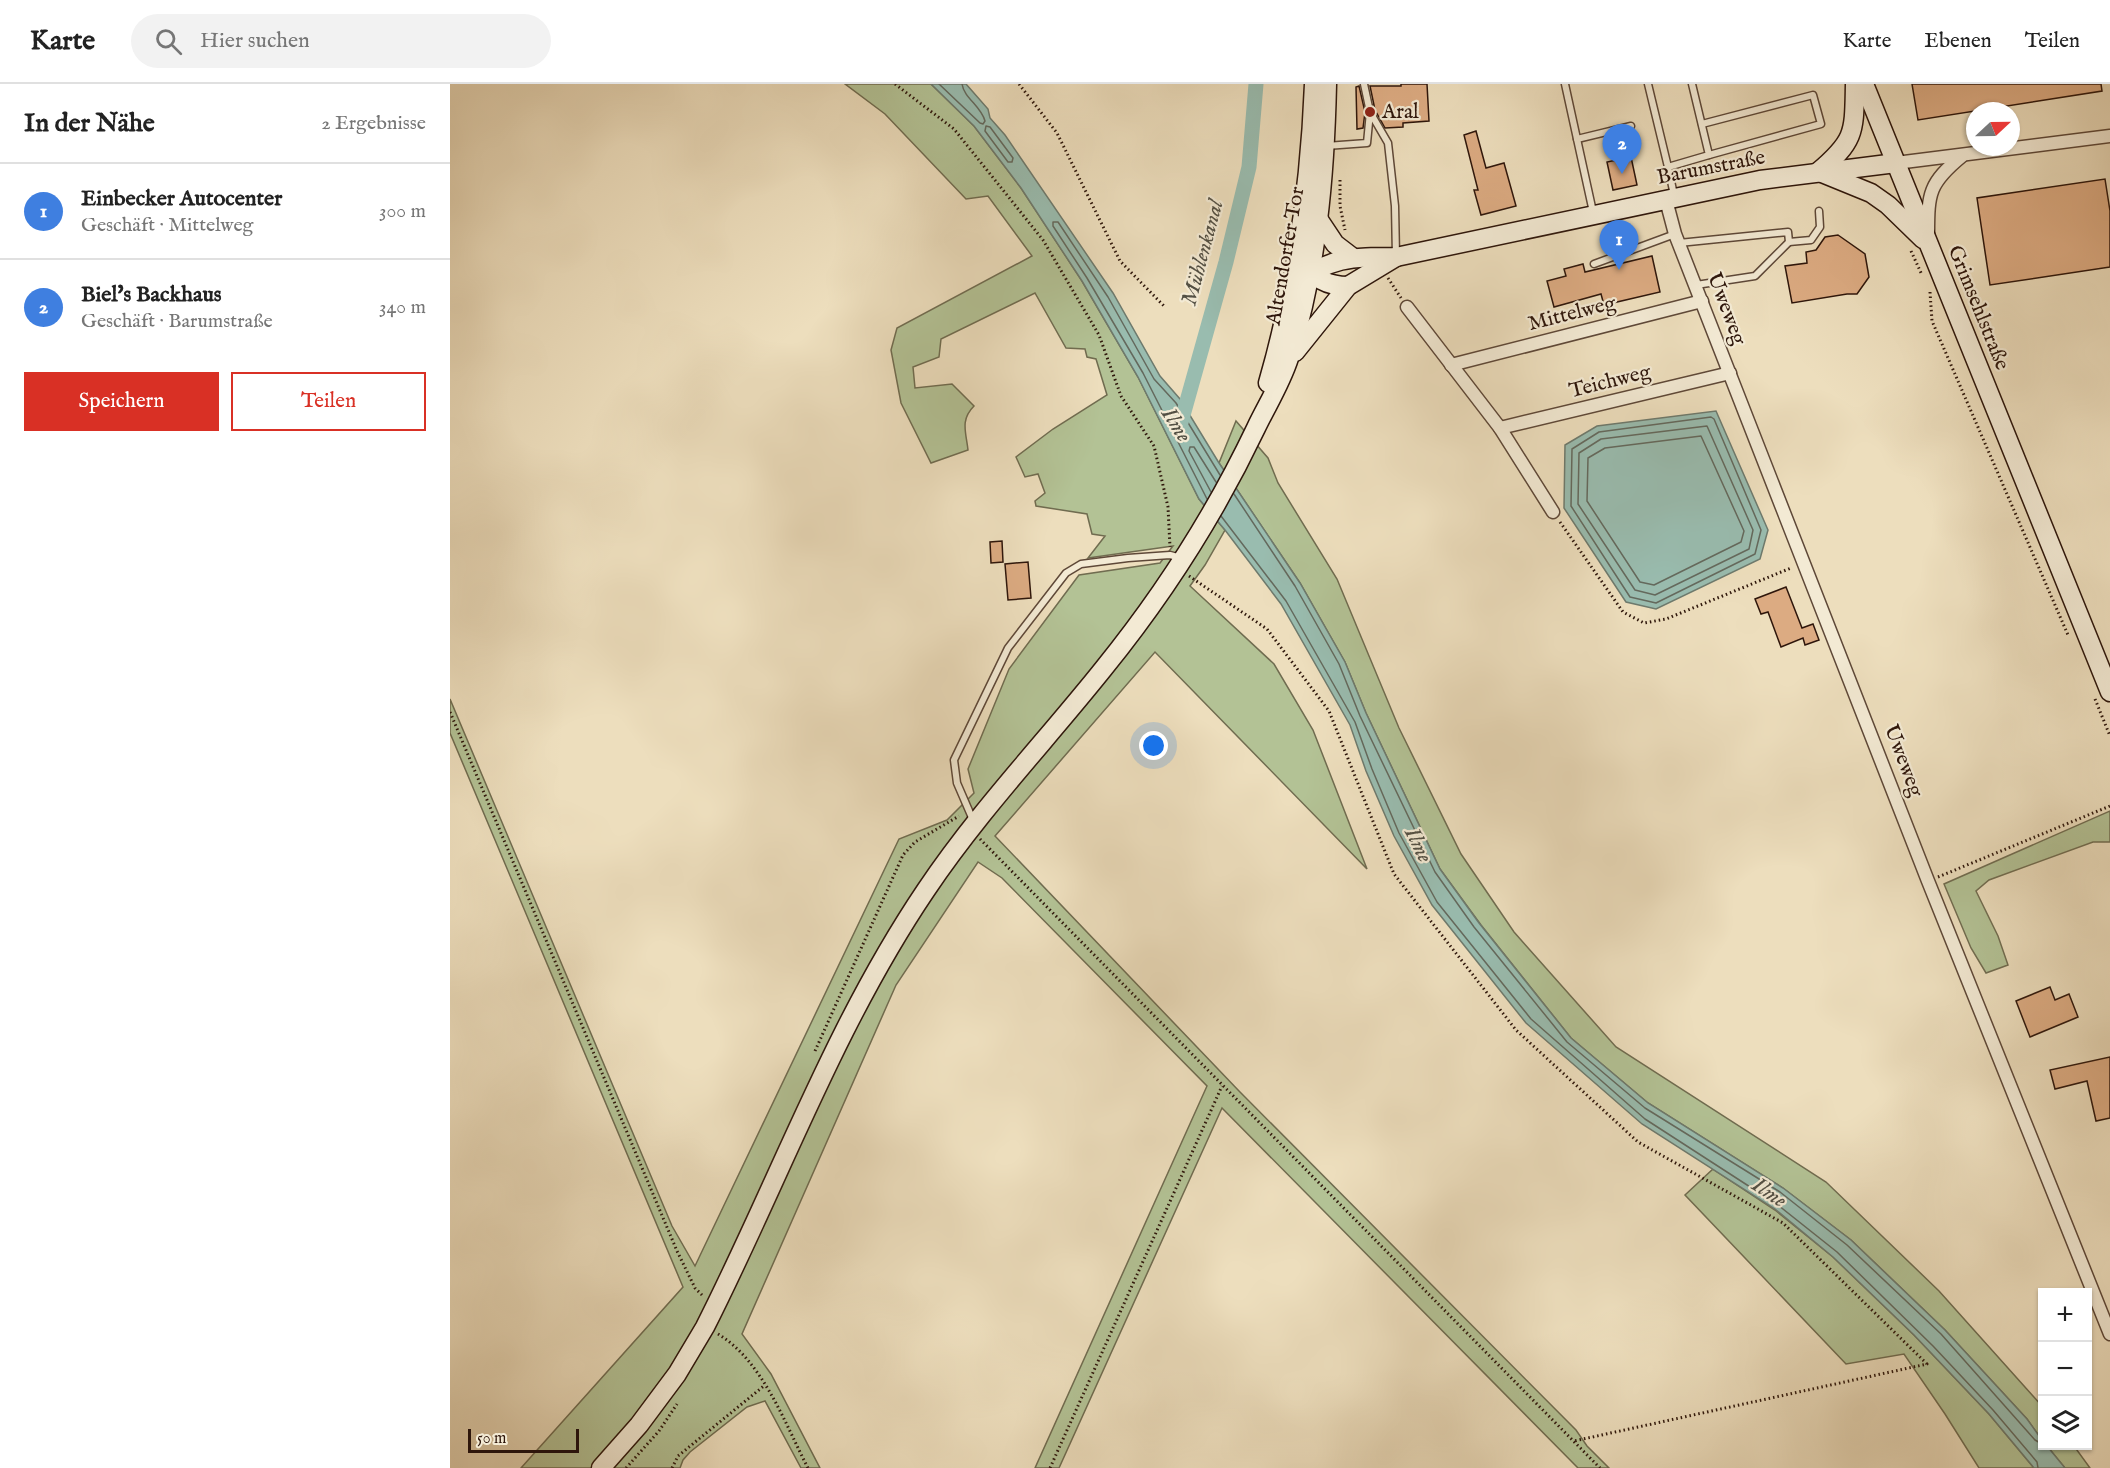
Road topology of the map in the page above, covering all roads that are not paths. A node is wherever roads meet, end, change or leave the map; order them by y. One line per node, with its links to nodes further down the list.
1 (1314, 84): 27 (main road, Altendorfer Tor)
2 (1327, 84): 14 (main road, Altendorfer Tor)
3 (1364, 84): 9 (lane)
4 (1565, 84): 13 (lane)
5 (1648, 84): 18 (lane)
6 (1692, 84): 10 (lane)
7 (1855, 84): 19 (main road)
8 (1864, 84): 17 (main road, Grimsehlstraße)
9 (1370, 112): 14 (lane); 29 (lane)
10 (1702, 124): 15 (lane); 15 (lane)
11 (1631, 126): 13 (lane)
12 (2110, 136): 16 (street)
13 (1577, 139): 22 (lane)
14 (1325, 146): 23 (main road, Altendorfer Tor)
15 (1709, 155): 18 (lane)
16 (1963, 155): 17 (street); 26 (street)
17 (1896, 163): 19 (main road, Barumstraße); 26 (main road, Grimsehlstraße)
18 (1668, 167): 20 (lane)
19 (1818, 172): 20 (main road, Barumstraße); 26 (main road)
20 (1670, 199): 22 (main road, Barumstraße); 24 (street, Uweweg)
21 (1819, 211): 25 (lane)
22 (1594, 216): 29 (main road, Barumstraße)
23 (1319, 220): 28 (main road); 31 (main road, Altendorfer Tor)
24 (1677, 238): 25 (lane); 30 (lane); 32 (street, Uweweg)
25 (1789, 242): 32 (lane)
26 (1928, 244): 44 (main road, Grimsehlstraße)
27 (1298, 250): 31 (main road); 33 (main road, Altendorfer Tor)
28 (1352, 257): 29 (main road, Barumstraße); 31 (main road, Barumstraße)
29 (1396, 257): 34 (main road, Barumstraße)
30 (1594, 264)
31 (1310, 272): 33 (main road, Barumstraße); 34 (main road); 37 (main road, Altendorfer Tor)
32 (1695, 285): 35 (street, Uweweg)
33 (1292, 286): 40 (main road, Altendorfer Tor)
34 (1348, 286): 37 (main road, Barumstraße)
35 (1702, 302): 38 (street, Mittelweg); 39 (street, Uweweg)
36 (1407, 307): 38 (street)
37 (1288, 360): 40 (main road, Altendorfer Tor)
38 (1451, 365): 41 (street)
39 (1730, 373): 41 (street, Teichweg); 46 (street, Uweweg)
40 (1256, 428): 43 (main road, Altendorfer Tor)
41 (1500, 428): 42 (street)
42 (1553, 512)
43 (1183, 565): 45 (main road, Altendorfer Tor); 45 (lane)
44 (2101, 693)
45 (980, 831): 47 (main road, Altendorfer Tor)
46 (2110, 1334)
47 (601, 1468)

